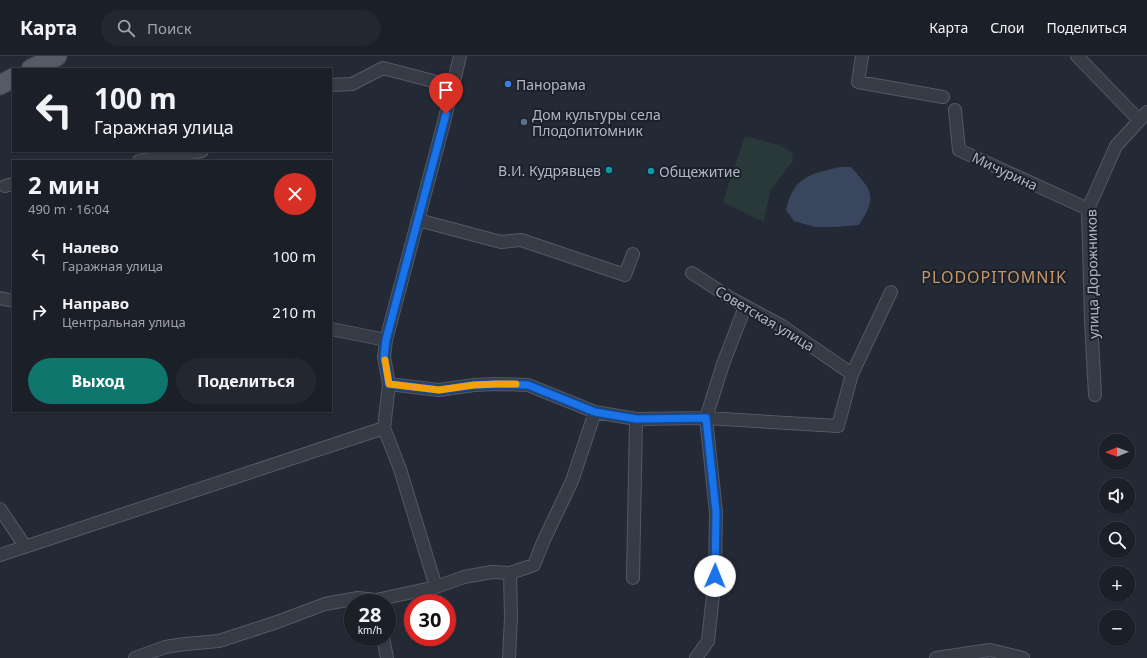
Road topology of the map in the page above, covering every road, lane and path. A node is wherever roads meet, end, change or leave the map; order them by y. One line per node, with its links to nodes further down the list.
1 (57, 56): 5 (main road)
2 (460, 56): 9 (street)
3 (862, 56): 10 (street)
4 (1077, 56): 12 (street, улица Дорожников)
5 (33, 68)
6 (12, 79): 7 (main road)
7 (0, 85)
8 (332, 85): 9 (street)
9 (452, 86): 16 (street)
10 (943, 97)
11 (955, 110): 15 (street, Мичурина)
12 (1143, 116): 15 (street, улица Дорожников)
13 (196, 152): 14 (street)
14 (145, 160)
15 (1088, 209): 27 (street, улица Дорожников)
16 (418, 220): 17 (street); 24 (street)
17 (633, 254)
18 (692, 273): 22 (street, Советская улица)
19 (891, 292): 25 (street)
20 (0, 298): 21 (street)
21 (12, 301)
22 (745, 307): 25 (street, Советская улица); 29 (street)
23 (332, 329): 24 (street)
24 (386, 340): 26 (street)
25 (852, 374): 29 (street)
26 (389, 384): 28 (street); 31 (street)
27 (1096, 394)
28 (595, 412): 30 (street); 35 (street)
29 (706, 418): 30 (street); 44 (street)
30 (636, 419): 36 (street)
31 (384, 428): 33 (street); 37 (street)
32 (0, 509): 33 (street)
33 (25, 546): 34 (street)
34 (0, 555)
35 (510, 573): 37 (street); 43 (street)
36 (633, 578)
37 (436, 587): 38 (street)
38 (396, 597)
39 (344, 601): 41 (street)
40 (385, 646): 42 (street)
41 (135, 658)
42 (387, 658)
43 (509, 658)
44 (696, 658)
45 (936, 658): 46 (street)
46 (1023, 658)

